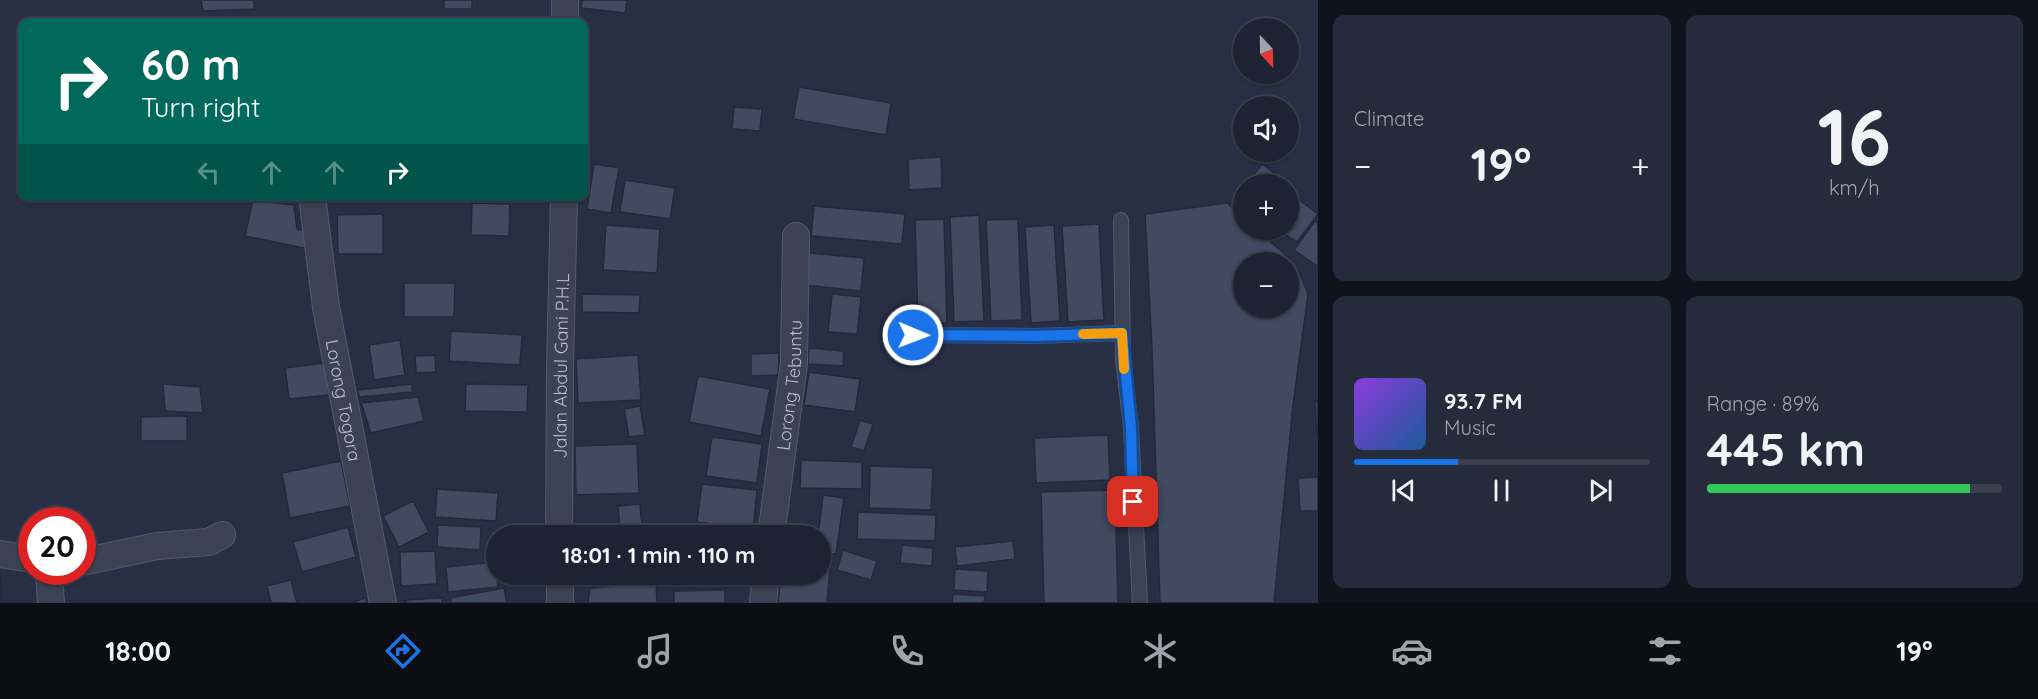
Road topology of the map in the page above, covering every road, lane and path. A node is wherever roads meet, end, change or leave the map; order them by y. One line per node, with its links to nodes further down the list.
1 (565, 0): 2 (street)
2 (565, 18)
3 (313, 201): 19 (street, Lorong Togora)
4 (564, 201): 9 (street, Jalan Abdul Gani P.H.L)
5 (1121, 220): 7 (lane)
6 (796, 236): 10 (street, Lorong Tebuntu)
7 (1122, 333): 8 (lane); 22 (lane)
8 (913, 335)
9 (560, 525)
10 (772, 525)
11 (222, 536): 14 (street)
12 (0, 554): 13 (street)
13 (18, 557)
14 (96, 559)
15 (50, 585): 18 (street)
16 (560, 585): 20 (street)
17 (765, 585): 21 (street)
18 (51, 603)
19 (383, 603)
20 (560, 603)
21 (763, 603)
22 (1140, 603)

